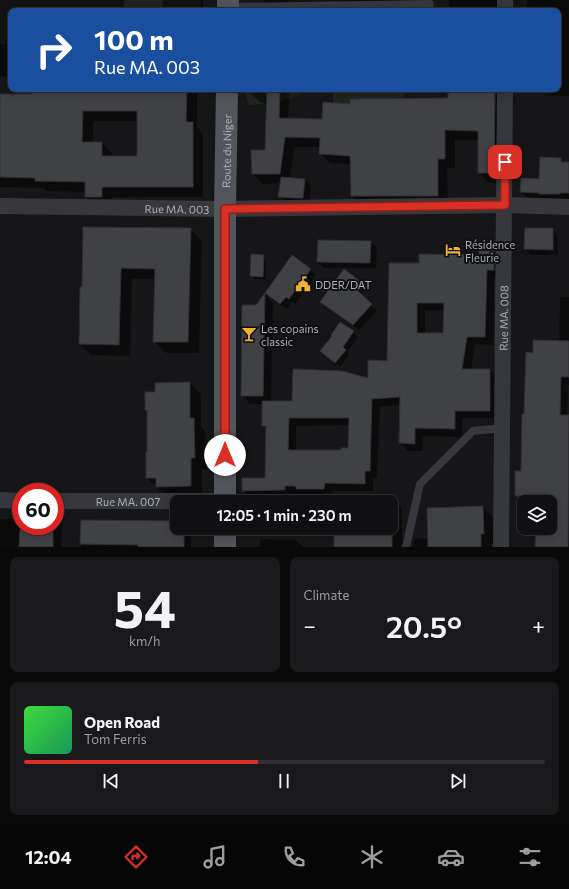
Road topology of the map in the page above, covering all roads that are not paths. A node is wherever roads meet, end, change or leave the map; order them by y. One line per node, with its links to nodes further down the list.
1 (430, 4): 2 (lane)
2 (228, 6)
3 (227, 92): 8 (main road, Route du Niger)
4 (505, 92): 5 (street, Rue MA. 008)
5 (505, 205): 7 (street, Rue MA. 003); 8 (street, Rue MA. 003); 9 (street, Rue MA. 008)
6 (0, 206): 8 (street, Rue MA. 003)
7 (569, 207)
8 (225, 209): 10 (main road, Route du Niger)
9 (501, 428): 17 (lane); 18 (street, Rue MA. 008)
10 (225, 495)
11 (0, 500): 12 (street)
12 (12, 501)
13 (64, 501): 14 (street, Rue MA. 007)
14 (170, 502)
15 (225, 535): 16 (main road)
16 (225, 547)
17 (406, 547)
18 (501, 547)

